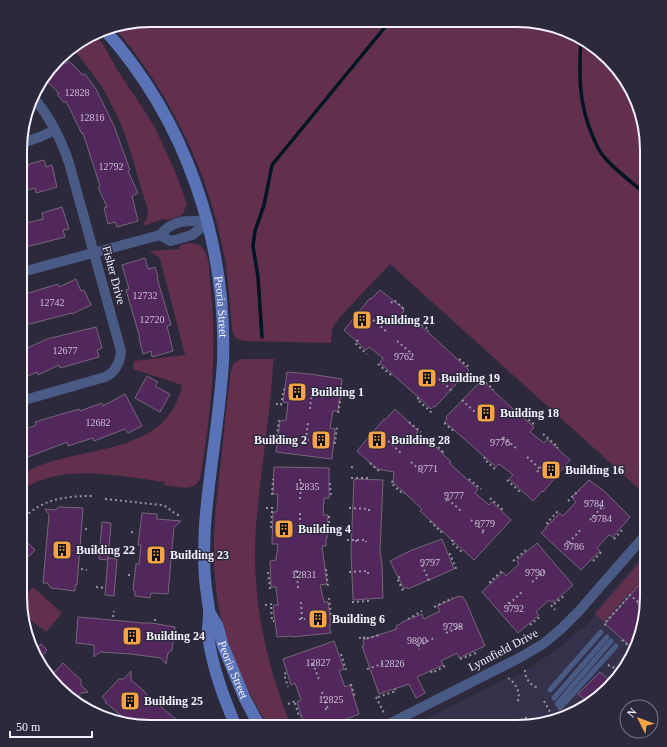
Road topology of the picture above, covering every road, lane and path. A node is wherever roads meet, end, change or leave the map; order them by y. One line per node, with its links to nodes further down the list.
1 (108, 34): 5 (main road, Peoria Street)
2 (37, 102): 3 (street, Fisher Drive)
3 (55, 130): 4 (street); 7 (street, Fisher Drive)
4 (28, 141)
5 (208, 222): 6 (street); 6 (street); 167 (main road, Peoria Street)
6 (160, 235): 7 (street)
7 (94, 252): 8 (street); 31 (street, Fisher Drive)
8 (27, 271)
9 (391, 304): 10 (path)
10 (405, 310)
11 (373, 320): 13 (path)
12 (418, 320): 14 (path)
13 (387, 332)
14 (428, 332)
15 (358, 340): 18 (path)
16 (397, 341): 17 (path)
17 (410, 353)
18 (368, 354)
19 (459, 359): 21 (path)
20 (378, 364): 22 (path)
21 (470, 368)
22 (391, 374)
23 (439, 379): 28 (path)
24 (482, 379): 26 (path)
25 (284, 389): 33 (path)
26 (492, 390)
27 (312, 391): 34 (path)
28 (452, 391)
29 (340, 396): 36 (path)
30 (418, 398): 37 (path)
31 (27, 399)
32 (462, 400): 35 (path)
33 (276, 404)
34 (310, 409)
35 (475, 412)
36 (338, 413)
37 (432, 413)
38 (521, 414): 44 (path)
39 (279, 420): 48 (path)
40 (308, 422): 50 (path)
41 (409, 422): 45 (path)
42 (446, 424): 46 (path)
43 (337, 426): 53 (path)
44 (536, 426)
45 (420, 432)
46 (455, 432)
47 (543, 434): 54 (path)
48 (278, 436)
49 (503, 437): 55 (path)
50 (306, 440)
51 (431, 440): 57 (path)
52 (388, 441): 56 (path)
53 (334, 442)
54 (557, 448)
55 (517, 449)
56 (401, 452)
57 (441, 453)
58 (485, 457): 64 (path)
59 (526, 457): 66 (path)
60 (410, 462): 67 (path)
61 (370, 463): 65 (path)
62 (351, 467): 63 (path)
63 (355, 468)
64 (496, 470)
65 (381, 471)
66 (538, 472)
67 (423, 473)
68 (351, 478): 72 (path)
69 (273, 479): 82 (path)
70 (469, 479): 76 (path)
71 (301, 480): 85 (path)
72 (368, 480)
73 (507, 480): 77 (path)
74 (393, 482): 79 (path)
75 (330, 483): 80 (path)
76 (481, 489)
77 (520, 490)
78 (579, 490): 87 (path)
79 (404, 493)
80 (330, 495)
81 (92, 496): 97 (path)
82 (272, 496)
83 (490, 498): 92 (path)
84 (105, 499): 98 (path)
85 (300, 499)
86 (448, 499): 94 (path)
87 (568, 501)
88 (602, 507): 100 (path)
89 (266, 508): 103 (path)
90 (349, 508): 91 (path)
91 (369, 509)
92 (501, 509)
93 (559, 510): 102 (path)
94 (461, 511)
95 (300, 512): 109 (path)
96 (329, 513): 104 (path)
97 (27, 515)
98 (181, 516)
99 (471, 520): 111 (path)
100 (590, 520)
101 (430, 521): 110 (path)
102 (548, 524)
103 (276, 528)
104 (325, 528)
105 (622, 528): 116 (path)
106 (85, 529): 108 (path)
107 (581, 529): 121 (path)
108 (90, 530)
109 (300, 530)
110 (442, 531)
111 (484, 531)
112 (131, 532): 113 (path)
113 (136, 533)
114 (356, 536): 118 (path)
115 (366, 536): 118 (path)
116 (614, 539)
117 (347, 540): 118 (path)
118 (356, 540): 122 (path)
119 (453, 540): 125 (path)
120 (640, 541): 225 (street, Lynnfield Drive)
121 (569, 543)
122 (357, 544)
123 (528, 550): 127 (path)
124 (603, 550): 128 (path)
125 (464, 551)
126 (449, 554): 135 (path)
127 (513, 561)
128 (592, 561)
129 (422, 565): 144 (path)
130 (81, 569): 132 (path)
131 (326, 569): 147 (path)
132 (88, 570)
133 (297, 571): 150 (path)
134 (368, 571): 138 (path)
135 (457, 571)
136 (502, 571): 145 (path)
137 (270, 572): 149 (path)
138 (349, 572)
139 (545, 572): 143 (path)
140 (128, 575): 141 (path)
141 (132, 575)
142 (400, 577): 152 (path)
143 (532, 582)
144 (430, 583)
145 (491, 583)
146 (96, 587): 148 (path)
147 (328, 587)
148 (105, 588)
149 (270, 589)
150 (298, 589)
151 (522, 592): 160 (path)
152 (404, 593)
153 (563, 595): 161 (path)
154 (329, 598): 169 (path)
155 (453, 598): 164 (path)
156 (369, 599): 158 (path)
157 (301, 602): 173 (path)
158 (352, 602)
159 (640, 603): 179 (path)
160 (509, 604)
161 (554, 604)
162 (265, 605): 176 (path)
163 (551, 605): 165 (path)
164 (434, 607)
165 (555, 610)
166 (114, 611): 172 (path)
167 (209, 612): 223 (main road, Peoria Street); 224 (main road, Peoria Street)
168 (422, 612): 174 (path)
169 (330, 615)
170 (155, 616): 175 (path)
171 (541, 616): 177 (path)
172 (113, 617)
173 (305, 619)
174 (408, 619)
175 (155, 621)
176 (274, 621)
177 (530, 625)
178 (462, 626): 181 (path)
179 (610, 629)
180 (601, 632): 208 (lane)
181 (446, 633)
182 (379, 635): 184 (path)
183 (607, 637): 211 (lane)
184 (359, 638)
185 (434, 638): 190 (path)
186 (622, 640): 189 (path)
187 (611, 641): 188 (lane)
188 (616, 646)
189 (630, 647)
190 (419, 649)
191 (475, 651): 193 (path)
192 (340, 654): 198 (path)
193 (460, 660)
194 (313, 663): 203 (path)
195 (386, 663): 197 (path)
196 (445, 666): 200 (path)
197 (367, 669)
198 (346, 670)
199 (525, 670): 206 (path)
200 (431, 671)
201 (286, 673): 205 (path)
202 (508, 678): 214 (path)
203 (319, 680)
204 (351, 684): 210 (path)
205 (288, 687)
206 (536, 688)
207 (395, 689): 218 (path)
208 (550, 690)
209 (322, 692): 217 (path)
210 (355, 698)
211 (554, 698)
212 (583, 699): 215 (path)
213 (544, 700): 219 (path)
214 (520, 701)
215 (581, 702)
216 (288, 704): 220 (path)
217 (328, 708)
218 (385, 715)
219 (551, 715)
220 (300, 716)
221 (526, 717): 222 (path)
222 (530, 719)
223 (233, 720)
224 (256, 720)
225 (397, 720)

